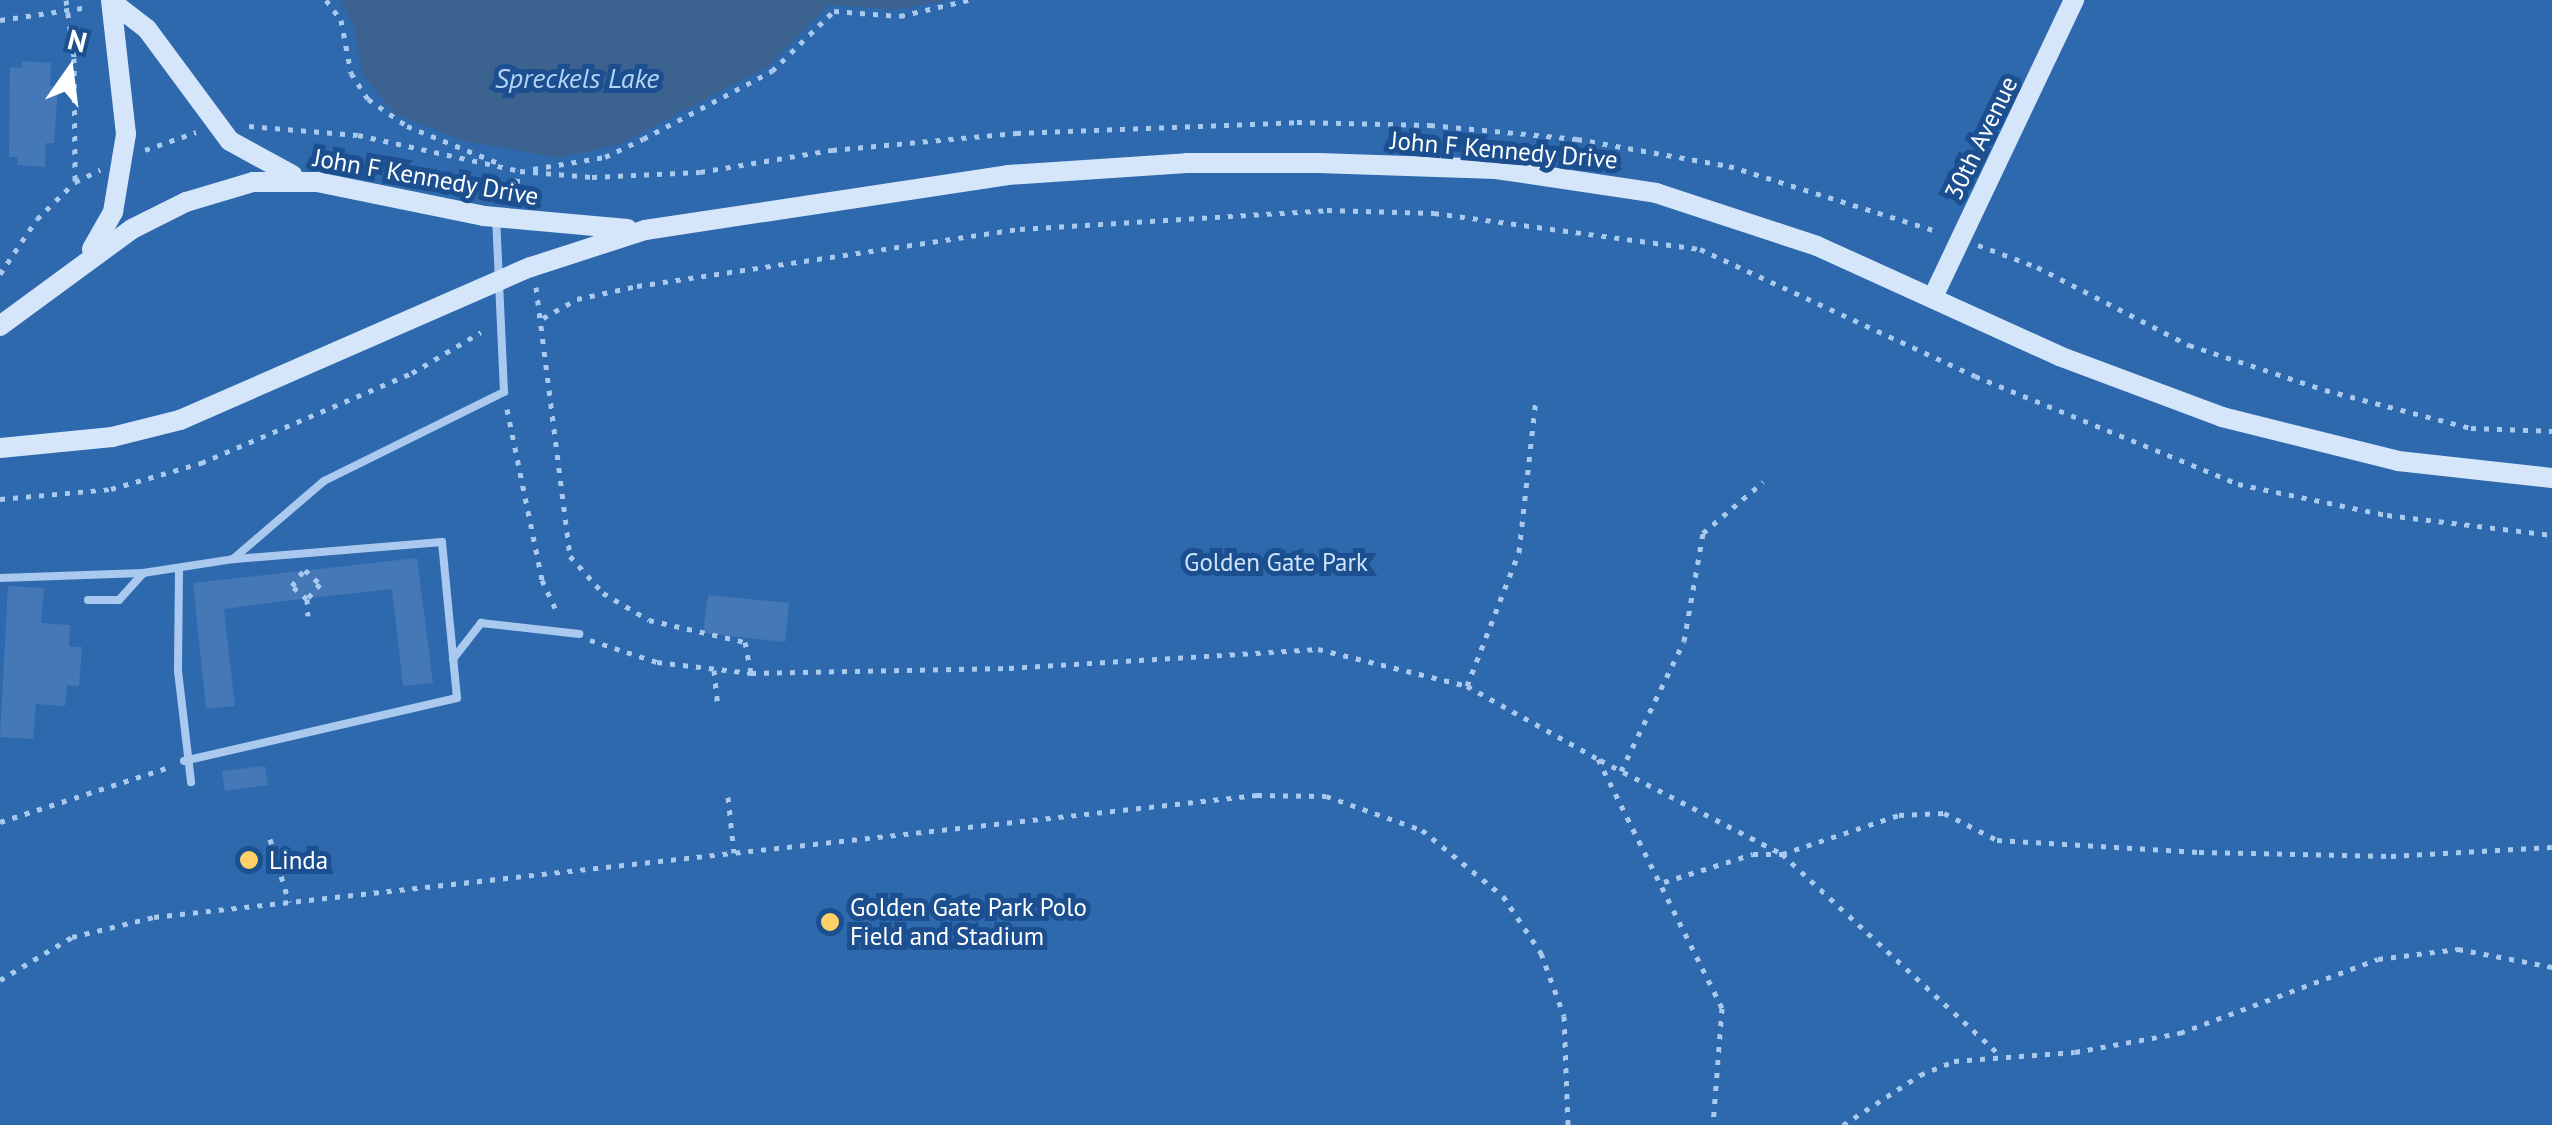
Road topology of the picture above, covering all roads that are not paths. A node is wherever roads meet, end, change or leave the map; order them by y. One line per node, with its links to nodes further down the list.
1 (2074, 0): 8 (street, 30th Avenue)
2 (111, 1): 3 (street); 6 (street)
3 (338, 186): 4 (street, John F Kennedy Drive); 6 (street, John F Kennedy Drive)
4 (496, 218): 5 (street, John F Kennedy Drive); 7 (lane)
5 (645, 230): 7 (street, John F Kennedy Drive); 8 (street, John F Kennedy Drive)
6 (83, 261): 9 (street, John F Kennedy Drive)
7 (501, 280): 10 (street, John F Kennedy Drive); 12 (lane)
8 (1933, 297): 11 (street, John F Kennedy Drive)
9 (0, 326)
10 (0, 448)
11 (2552, 478)
12 (233, 559): 13 (lane); 18 (lane)
13 (179, 571): 14 (lane); 19 (lane)
14 (143, 573): 15 (lane); 16 (lane)
15 (0, 578)
16 (88, 600)
17 (578, 634): 18 (lane)
18 (453, 658): 19 (lane)
19 (184, 761): 20 (lane)
20 (191, 782)

